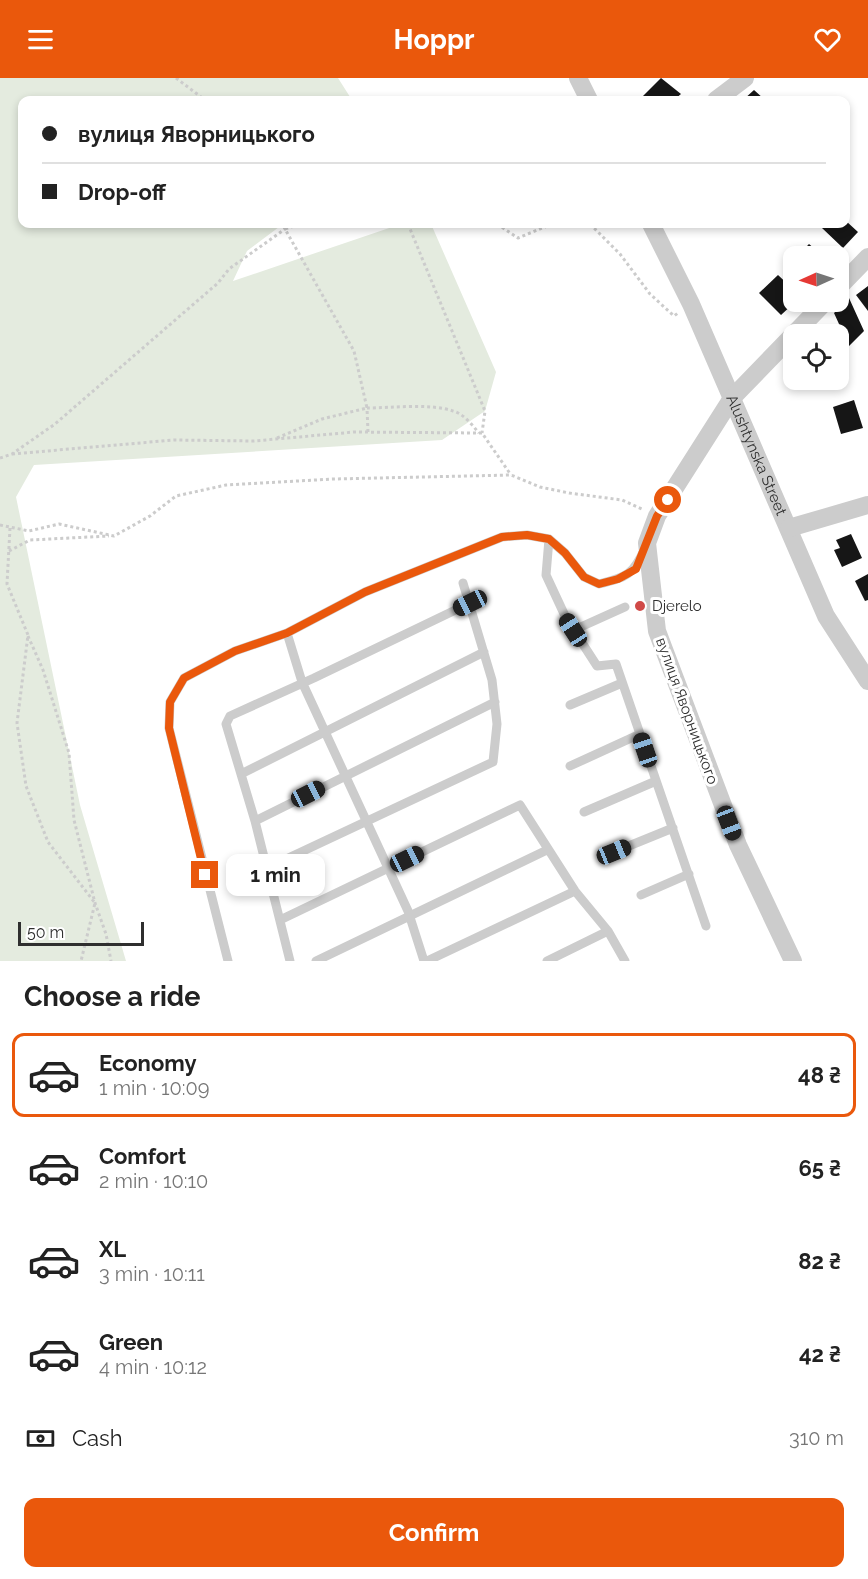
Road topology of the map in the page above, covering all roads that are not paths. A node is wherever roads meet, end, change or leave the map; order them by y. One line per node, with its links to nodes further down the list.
1 (578, 78): 3 (street)
2 (745, 78): 4 (street)
3 (587, 96)
4 (721, 96)
5 (653, 228): 9 (street, Alushtynska Street)
6 (868, 257): 7 (street)
7 (849, 277)
8 (815, 312): 9 (street, вулиця Яворницького)
9 (732, 398): 11 (street, Alushtynska Street); 13 (street, вулиця Яворницького)
10 (868, 505): 11 (street)
11 (789, 528): 20 (street, Alushtynska Street)
12 (549, 539): 13 (lane); 17 (lane); 18 (lane)
13 (647, 543): 52 (street, вулиця Яворницького)
14 (463, 583): 15 (lane)
15 (470, 603): 19 (lane); 21 (lane)
16 (625, 607): 17 (lane)
17 (573, 630): 22 (lane)
18 (287, 633): 21 (lane); 46 (lane)
19 (484, 652): 23 (lane); 25 (lane)
20 (868, 681)
21 (302, 682): 25 (lane); 28 (lane)
22 (622, 683): 24 (lane); 26 (lane)
23 (495, 702): 29 (lane); 33 (lane)
24 (570, 705)
25 (323, 732): 28 (lane); 29 (lane)
26 (640, 734): 27 (lane); 30 (lane)
27 (570, 766)
28 (241, 774): 32 (lane)
29 (344, 776): 32 (lane); 33 (lane)
30 (656, 781): 31 (lane); 34 (lane)
31 (584, 812)
32 (255, 821): 37 (lane)
33 (366, 822): 37 (lane); 38 (lane)
34 (673, 828): 36 (lane); 39 (lane)
35 (547, 850): 38 (lane); 40 (lane); 42 (lane)
36 (614, 852)
37 (267, 868): 43 (lane)
38 (388, 868): 42 (lane); 43 (lane)
39 (688, 874): 41 (lane); 44 (lane)
40 (574, 891): 45 (lane); 49 (lane)
41 (642, 896)
42 (410, 917): 48 (lane); 49 (lane)
43 (280, 920): 47 (lane)
44 (706, 926)
45 (608, 931): 50 (lane); 51 (lane)
46 (228, 961)
47 (290, 961)
48 (316, 961)
49 (426, 961)
50 (547, 961)
51 (625, 961)
52 (793, 961)

